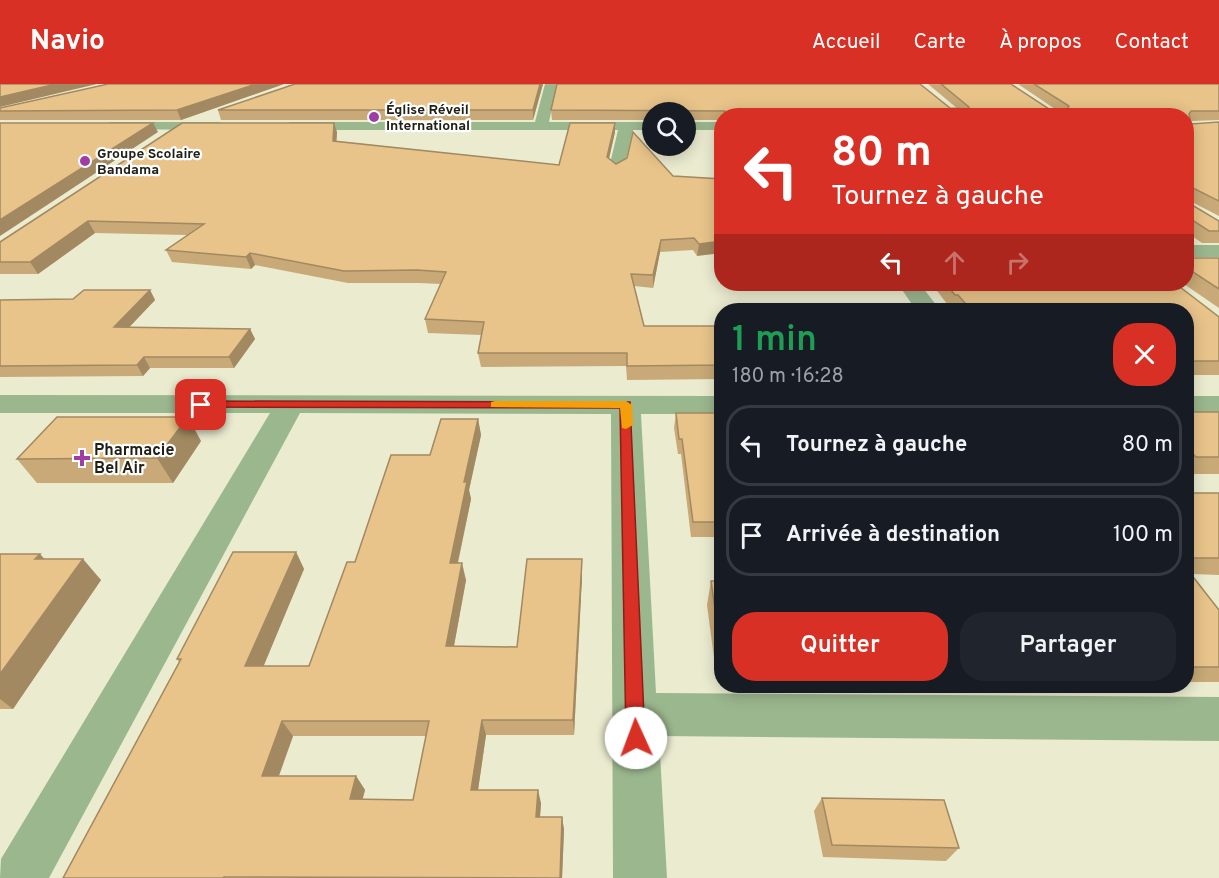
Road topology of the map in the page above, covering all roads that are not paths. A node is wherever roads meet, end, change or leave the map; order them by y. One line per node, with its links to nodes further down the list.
1 (551, 84): 7 (street)
2 (226, 111): 4 (street)
3 (91, 126): 4 (street)
4 (182, 126): 5 (street); 12 (street)
5 (229, 126)
6 (277, 126): 7 (street)
7 (541, 126): 8 (street)
8 (626, 126): 9 (street); 13 (street)
9 (642, 126)
10 (696, 126): 11 (street)
11 (714, 126)
12 (153, 146)
13 (617, 168)
14 (1194, 251): 15 (street)
15 (1219, 251)
16 (12, 405): 17 (street); 22 (street)
17 (290, 405): 18 (street); 25 (street)
18 (626, 405): 19 (street); 23 (street)
19 (714, 405)
20 (1194, 405): 21 (street)
21 (1219, 405)
22 (0, 428)
23 (635, 714): 24 (street); 26 (street)
24 (1219, 719)
25 (20, 878)
26 (640, 878)

